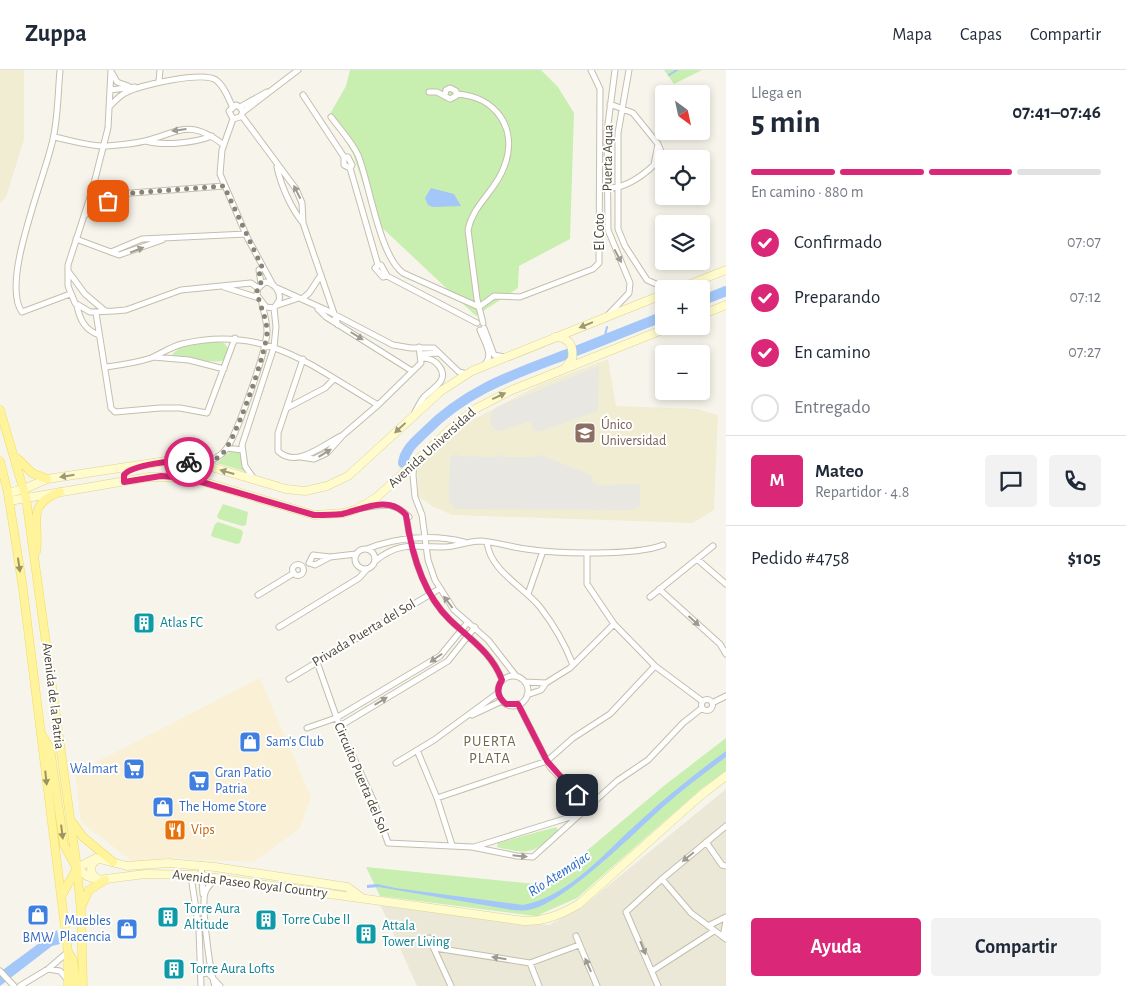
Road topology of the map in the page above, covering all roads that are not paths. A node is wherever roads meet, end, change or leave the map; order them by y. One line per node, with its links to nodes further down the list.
1 (60, 70): 26 (street)
2 (160, 70): 10 (street)
3 (209, 70): 9 (street)
4 (298, 70): 22 (street)
5 (591, 70): 60 (street, El Coto)
6 (615, 70): 18 (street, Puerta Aqua)
7 (629, 70): 21 (street, Puerta Aqua)
8 (111, 71): 11 (street); 13 (street)
9 (208, 76): 10 (street); 20 (street)
10 (159, 81): 12 (street)
11 (128, 86): 12 (street); 13 (street)
12 (138, 87): 19 (street)
13 (110, 90): 19 (street)
14 (429, 92): 16 (street)
15 (456, 94): 16 (street); 16 (street); 60 (street)
16 (445, 95)
17 (303, 96): 68 (street)
18 (610, 104): 21 (street); 32 (street, Puerta Aqua)
19 (110, 106): 29 (street)
20 (232, 106): 22 (street); 24 (street)
21 (623, 109): 33 (street, Puerta Aqua); 33 (street)
22 (242, 111): 24 (street); 30 (street)
23 (331, 117): 60 (street)
24 (234, 119): 28 (street)
25 (213, 136): 27 (street); 27 (street, one-way to 27); 28 (street)
26 (54, 137): 29 (street); 39 (street)
27 (146, 140): 29 (street)
28 (224, 144): 31 (street)
29 (104, 146): 34 (street)
30 (277, 166): 37 (street); 37 (street, one-way to 30)
31 (224, 186): 35 (street); 38 (street)
32 (607, 188): 33 (street); 66 (street, Puerta Aqua, one-way to 66)
33 (618, 188): 51 (street, Puerta Aqua)
34 (92, 191): 35 (street); 36 (street)
35 (118, 194): 36 (street)
36 (84, 215): 40 (street)
37 (303, 223): 45 (street)
38 (246, 234): 40 (street); 41 (street)
39 (17, 239)
40 (76, 239): 42 (street)
41 (262, 267): 49 (street); 50 (street)
42 (68, 270): 47 (street); 52 (street)
43 (724, 273): 46 (main road)
44 (10, 274): 52 (street)
45 (321, 275): 55 (street); 65 (street)
46 (703, 280)
47 (78, 285): 52 (street); 62 (street)
48 (221, 286): 49 (street); 54 (street); 62 (street)
49 (260, 286): 50 (street); 54 (street)
50 (275, 286): 55 (street); 59 (street)
51 (655, 286)
52 (69, 292): 57 (street)
53 (655, 297): 66 (main road, Avenida Universidad)
54 (259, 298): 56 (street)
55 (300, 299): 59 (street); 61 (street)
56 (262, 304): 59 (street); 73 (street)
57 (77, 305): 64 (street); 70 (street)
58 (726, 305): 63 (main road)
59 (276, 306): 75 (street)
60 (479, 307): 68 (street)
61 (318, 308): 65 (street); 67 (street)
62 (105, 310): 64 (street)
63 (710, 311)
64 (96, 313): 70 (street)
65 (334, 314): 67 (street); 74 (street)
66 (606, 316): 71 (main road, Avenida Universidad, one-way to 71)
67 (338, 325): 77 (street, one-way to 77)
68 (481, 326): 79 (street); 81 (street)
69 (655, 333): 83 (main road, Avenida Universidad)
70 (99, 335): 82 (street)
71 (555, 337): 79 (main road, Avenida Universidad); 83 (main road)
72 (235, 338): 73 (street); 78 (street); 84 (street)
73 (266, 345): 75 (street); 88 (street)
74 (393, 345): 76 (street); 77 (street)
75 (274, 347): 80 (street); 90 (street)
76 (421, 354): 85 (street); 86 (street); 93 (street)
77 (389, 356): 85 (street)
78 (153, 357): 82 (street); 84 (street)
79 (504, 357): 81 (main road, Avenida Universidad)
80 (303, 359): 87 (street); 91 (street)
81 (483, 366): 86 (main road, Avenida Universidad)
82 (106, 367): 84 (street)
83 (565, 369): 103 (main road, Avenida Universidad, one-way to 83)
84 (224, 370)
85 (412, 371): 89 (street)
86 (467, 374): 93 (main road, Avenida Universidad)
87 (334, 379): 89 (street); 91 (street)
88 (246, 404): 90 (street); 97 (street)
89 (378, 405): 95 (street)
90 (254, 407): 98 (street)
91 (286, 408): 99 (street)
92 (0, 410): 94 (main road, Avenida de la Patria)
93 (413, 416): 105 (main road, Avenida Universidad, one-way to 105)
94 (2, 422): 96 (main road, Avenida de la Patria)
95 (343, 435): 99 (street); 99 (street, one-way to 95)
96 (12, 445): 104 (main road); 108 (main road, Avenida de la Patria)
97 (227, 448): 98 (street); 102 (street)
98 (242, 450): 105 (street)
99 (301, 457)
100 (0, 461): 109 (main road, Avenida de la Patria)
101 (163, 461): 102 (main road, Avenida Universidad); 104 (main road, Avenida Universidad, one-way to 104); 106 (main road)
102 (198, 463): 105 (main road, Avenida Universidad, one-way to 102)
103 (414, 463): 111 (main road, Avenida Universidad); 113 (street)
104 (47, 479): 108 (main road, Avenida Universidad)
105 (256, 480): 110 (main road)
106 (124, 482): 107 (main road, Avenida Universidad); 110 (main road, Avenida Universidad)
107 (60, 492): 108 (main road, Avenida Universidad); 125 (main road)
108 (25, 494): 109 (main road, Avenida Universidad); 125 (main road, Avenida de la Patria)
109 (9, 497): 166 (main road, Avenida de la Patria, one-way to 166)
110 (251, 497): 111 (main road, Avenida Universidad)
111 (360, 508): 112 (street)
112 (411, 538): 113 (street); 116 (street); 120 (street)
113 (424, 538): 114 (street); 118 (street)
114 (464, 542): 115 (street); 118 (street)
115 (487, 542): 121 (street); 134 (street)
116 (413, 545): 118 (street); 127 (street); 133 (street)
117 (663, 545): 122 (street)
118 (426, 546): 131 (street)
119 (714, 546): 126 (street)
120 (367, 549): 123 (street); 127 (street)
121 (543, 551): 122 (street); 134 (street)
122 (587, 553): 138 (street)
123 (356, 554): 124 (street); 129 (street)
124 (330, 557): 128 (street); 128 (street)
125 (35, 559): 174 (main road, Avenida de la Patria)
126 (698, 559): 130 (street); 132 (street)
127 (375, 561): 129 (street)
128 (309, 563): 135 (street)
129 (367, 569): 139 (street)
130 (726, 584)
131 (439, 589): 133 (street, Privada Puerta del Sol); 137 (street, one-way to 131)
132 (659, 589): 136 (street); 143 (street, one-way to 143)
133 (430, 594): 141 (street); 144 (street, Privada Puerta del Sol)
134 (528, 594): 145 (street)
135 (258, 595)
136 (650, 597)
137 (468, 622): 140 (street); 141 (street)
138 (614, 624): 145 (street); 146 (street)
139 (279, 627)
140 (475, 627): 142 (street); 147 (street)
141 (462, 630): 142 (street); 150 (street, one-way to 150)
142 (468, 635): 149 (street); 153 (street)
143 (726, 654)
144 (316, 662): 148 (street, Privada Puerta del Sol); 162 (street, Circuito Puerta del Sol)
145 (573, 665): 152 (street)
146 (655, 666): 158 (street); 168 (street)
147 (516, 676): 149 (street); 151 (street)
148 (289, 679)
149 (502, 680): 154 (street)
150 (398, 681): 153 (street); 162 (street)
151 (525, 682): 152 (street); 155 (street)
152 (546, 683): 155 (street)
153 (403, 688): 164 (street, one-way to 153)
154 (498, 693): 157 (street); 163 (street)
155 (527, 695): 160 (street)
156 (724, 698): 159 (street)
157 (502, 701): 160 (street); 163 (street)
158 (702, 701): 159 (street); 161 (street)
159 (712, 703): 161 (street, Circuito Puerta del Sol)
160 (518, 704): 168 (street)
161 (702, 708): 172 (street, Circuito Puerta del Sol)
162 (336, 718): 164 (street, Circuito Puerta del Sol); 165 (street)
163 (464, 719): 167 (street)
164 (340, 726): 177 (street, Circuito Puerta del Sol)
165 (307, 728)
166 (41, 735): 184 (main road, one-way to 184); 193 (main road, Avenida de la Patria, one-way to 193)
167 (417, 750): 169 (street); 171 (street)
168 (547, 761): 171 (street); 172 (street)
169 (396, 763)
170 (726, 776): 194 (main road, Avenida Paseo Royal Country)
171 (437, 798): 177 (street)
172 (587, 806): 173 (street, Circuito Puerta del Sol)
173 (581, 813): 178 (street, Circuito Puerta del Sol); 178 (street, Circuito Puerta del Sol, one-way to 173)
174 (70, 817): 180 (main road); 184 (main road, Avenida de la Patria)
175 (726, 826): 176 (street)
176 (706, 842): 183 (street); 189 (street, one-way to 189)
177 (452, 845): 178 (street, Circuito Puerta del Sol)
178 (472, 847)
179 (100, 858): 180 (main road, Avenida Paseo Royal Country); 184 (main road); 190 (main road)
180 (113, 862): 181 (main road, Avenida Paseo Royal Country)
181 (168, 863): 182 (main road, Avenida Paseo Royal Country); 186 (main road)
182 (201, 865): 185 (main road, Avenida Paseo Royal Country); 187 (main road)
183 (726, 866)
184 (77, 868): 190 (main road); 193 (main road); 196 (main road, Avenida de la Patria)
185 (252, 872): 188 (main road); 191 (main road, Avenida Paseo Royal Country)
186 (135, 874): 187 (main road, Avenida Paseo Royal Country); 190 (main road, Avenida Paseo Royal Country)
187 (198, 876): 188 (main road, Avenida Paseo Royal Country); 195 (street); 212 (street)
188 (218, 878): 192 (main road, Avenida Paseo Royal Country); 195 (street)
189 (662, 879): 199 (street); 211 (street, one-way to 211)
190 (101, 880): 196 (main road)
191 (318, 882): 192 (main road); 194 (main road, Avenida Paseo Royal Country)
192 (292, 889): 194 (main road, Avenida Paseo Royal Country)
193 (61, 897): 206 (main road, Avenida de la Patria)
194 (362, 898)
195 (203, 900): 213 (street)
196 (81, 910): 210 (main road, Avenida de la Patria)
197 (726, 917): 199 (street)
198 (726, 921): 203 (street)
199 (708, 926): 200 (street)
200 (714, 931): 203 (street); 211 (street)
201 (576, 936): 204 (street)
202 (429, 938): 205 (street)
203 (725, 938)
204 (579, 945): 207 (street); 224 (street, one-way to 204)
205 (435, 948): 207 (street, one-way to 205); 222 (street)
206 (68, 952): 208 (street); 210 (main road); 214 (main road, Avenida de la Patria); 217 (main road)
207 (530, 962): 223 (street)
208 (48, 969): 214 (street); 216 (street)
209 (0, 971): 215 (street)
210 (83, 972): 218 (main road, Avenida de la Patria)
211 (652, 972): 225 (street)
212 (201, 974): 213 (street); 219 (street)
213 (212, 976): 220 (street); 221 (street)
214 (68, 983)
215 (14, 986)
216 (20, 986)
217 (76, 986)
218 (83, 986)
219 (201, 986)
220 (215, 986)
221 (220, 986)
222 (451, 986)
223 (539, 986)
224 (597, 986)
225 (658, 986)

